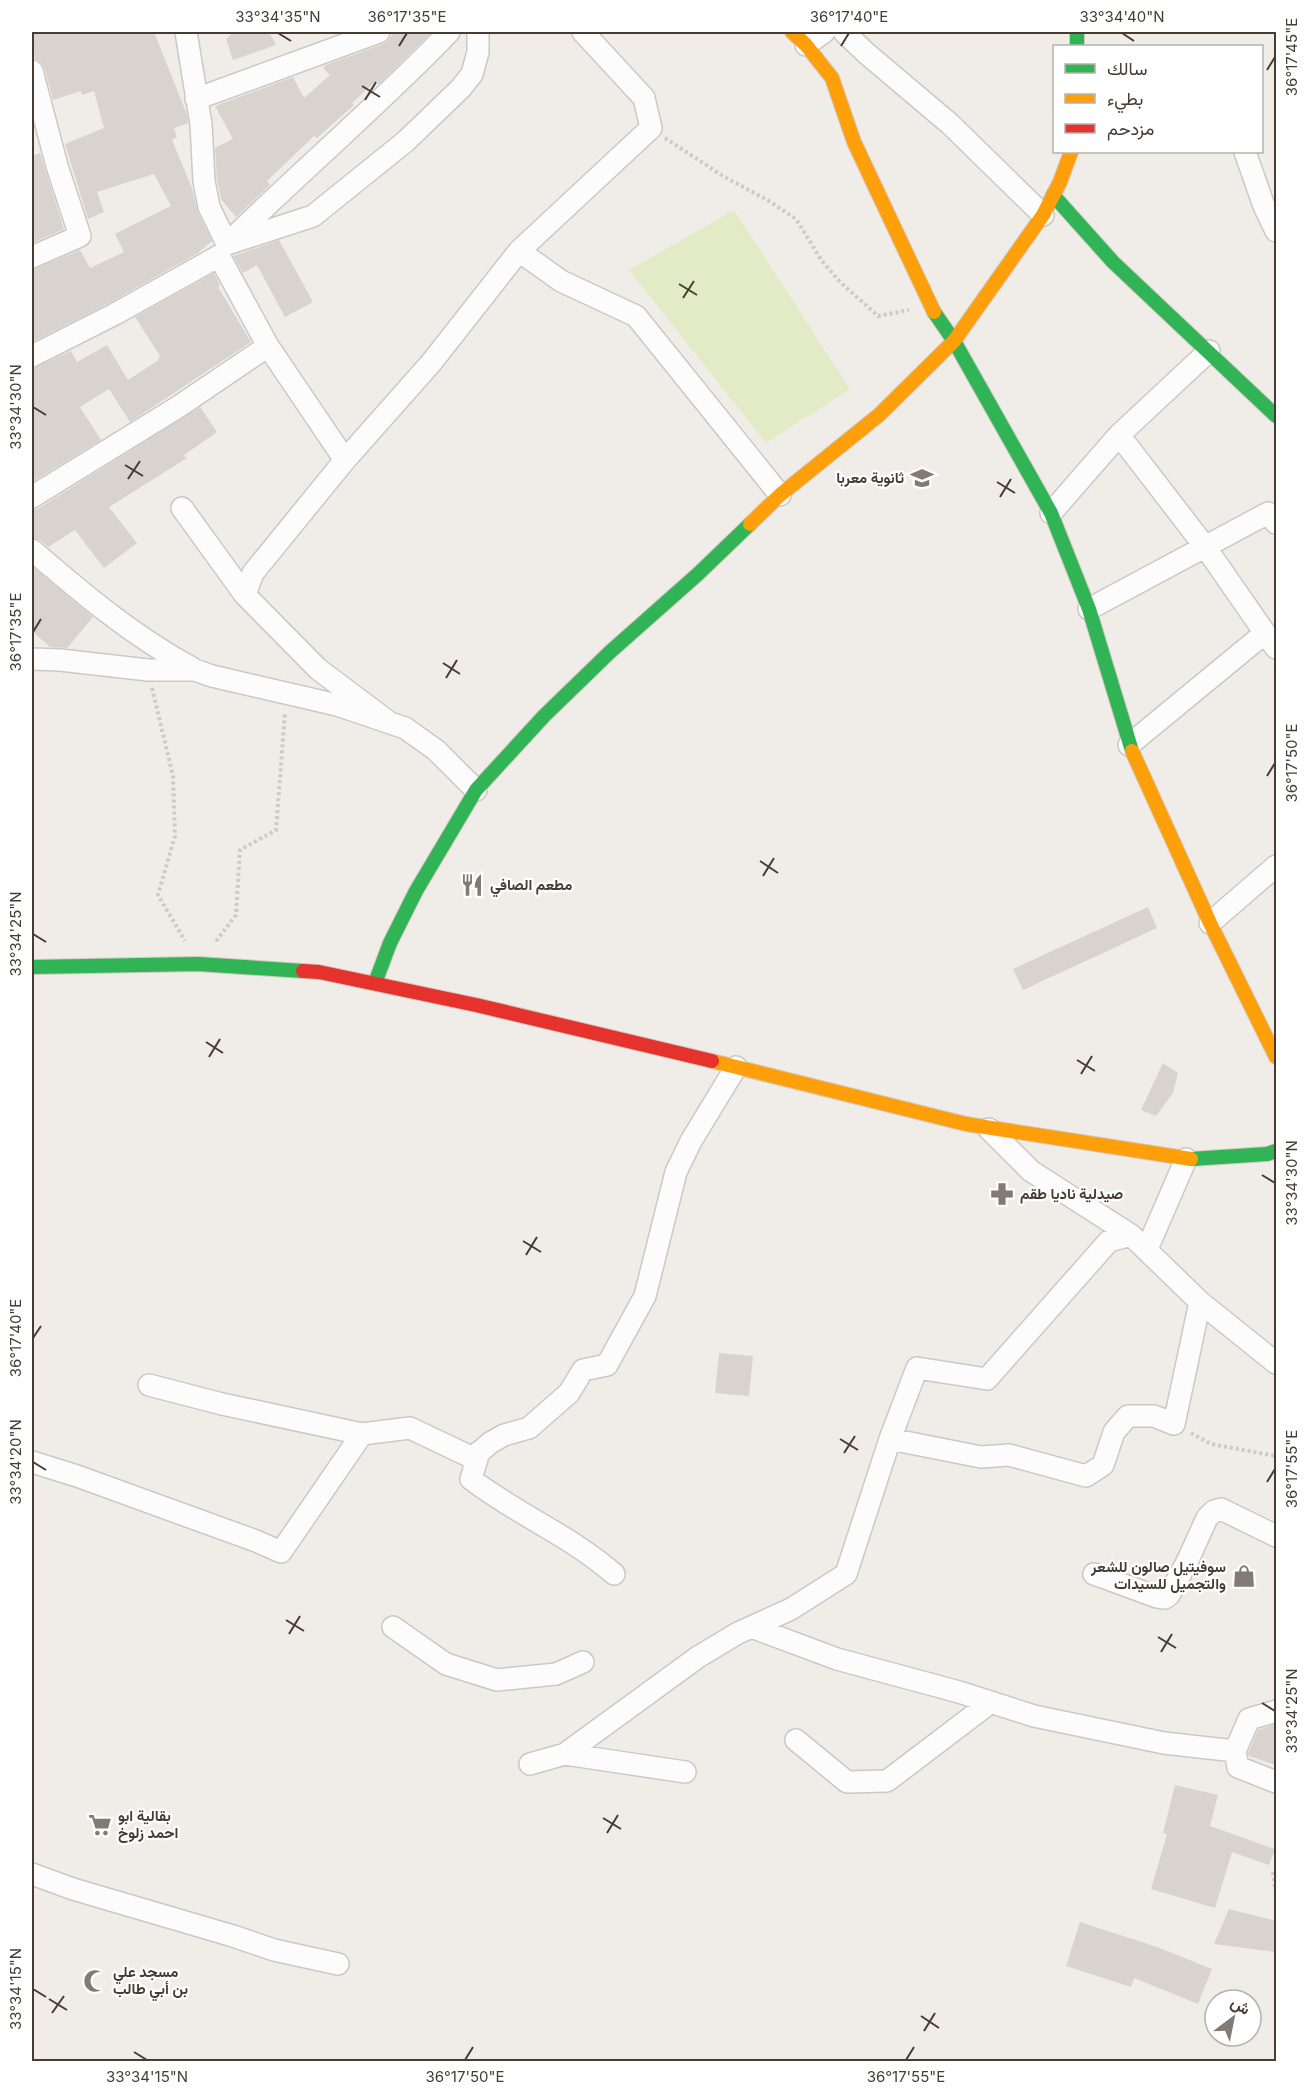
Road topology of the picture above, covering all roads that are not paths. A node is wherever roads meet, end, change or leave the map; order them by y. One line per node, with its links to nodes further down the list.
1 (186, 32): 10 (street)
2 (379, 32): 10 (street)
3 (449, 32): 17 (street)
4 (478, 32): 17 (street)
5 (583, 32): 18 (street)
6 (824, 32): 8 (street)
7 (844, 32): 15 (street)
8 (799, 38): 20 (main road)
9 (32, 71): 11 (street)
10 (196, 99): 17 (street)
11 (35, 100): 19 (street)
12 (1071, 153): 14 (main road)
13 (1245, 153): 16 (street)
14 (1053, 195): 15 (main road); 22 (main road)
15 (1043, 215): 20 (main road)
16 (1276, 231)
17 (223, 250): 21 (street); 23 (street)
18 (519, 252): 26 (street); 27 (street)
19 (32, 257)
20 (954, 341): 27 (main road); 30 (main road)
21 (268, 346): 26 (street); 28 (street)
22 (1209, 351): 24 (main road); 25 (street)
23 (32, 356)
24 (1276, 416)
25 (1119, 435): 30 (street); 32 (street)
26 (345, 460): 34 (street)
27 (780, 495): 41 (main road)
28 (32, 497)
29 (182, 508): 34 (street)
30 (1051, 513): 35 (main road)
31 (1276, 523): 32 (street)
32 (1206, 548): 35 (street); 36 (street)
33 (32, 550): 38 (street)
34 (245, 595): 39 (street)
35 (1089, 609): 40 (main road)
36 (1271, 640): 40 (street)
37 (32, 659): 38 (street)
38 (195, 670): 39 (street)
39 (390, 723): 41 (street)
40 (1129, 745): 43 (main road)
41 (476, 790): 45 (main road)
42 (1276, 866): 43 (street)
43 (1210, 923): 46 (main road)
44 (32, 967): 45 (main road)
45 (375, 983): 47 (main road)
46 (1276, 1058)
47 (736, 1067): 48 (main road); 58 (street)
48 (989, 1129): 50 (main road); 51 (street)
49 (1276, 1151): 50 (main road)
50 (1186, 1160): 52 (street)
51 (1131, 1235): 52 (street); 57 (street)
52 (1147, 1249): 53 (street)
53 (1200, 1302): 54 (street); 57 (street)
54 (1276, 1363)
55 (149, 1385): 56 (street)
56 (362, 1434): 58 (street); 59 (street)
57 (890, 1438): 64 (street)
58 (479, 1452): 61 (street)
59 (32, 1461)
60 (1276, 1536): 62 (street)
61 (614, 1574)
62 (1094, 1574)
63 (393, 1627): 65 (street)
64 (754, 1628): 66 (street); 70 (street)
65 (583, 1662)
66 (991, 1702): 68 (street); 69 (street)
67 (1276, 1711): 69 (street)
68 (796, 1740)
69 (1235, 1751): 73 (street)
70 (565, 1754): 71 (street); 72 (street)
71 (530, 1764)
72 (685, 1772)
73 (1276, 1782)
74 (32, 1874): 75 (street)
75 (338, 1964)

